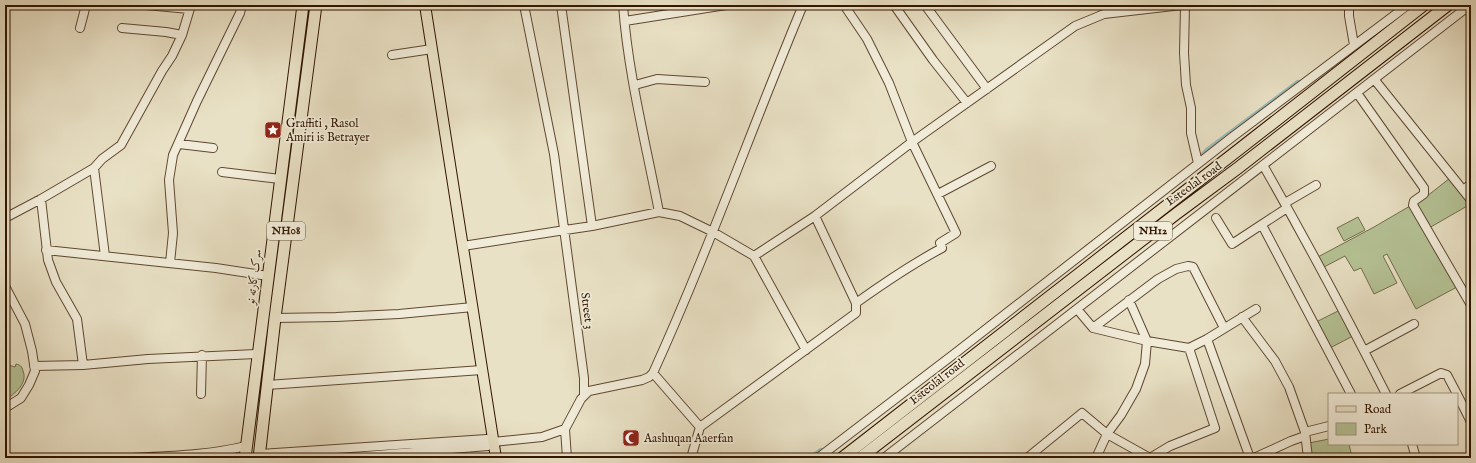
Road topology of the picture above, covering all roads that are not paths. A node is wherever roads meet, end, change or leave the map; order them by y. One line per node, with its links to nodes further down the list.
1 (86, 5): 23 (street)
2 (146, 5): 21 (street)
3 (242, 5): 36 (street)
4 (303, 5): 43 (highway, سرک کارته نو / NH08)
5 (316, 5): 75 (highway, NH08)
6 (425, 5): 27 (main road)
7 (524, 5): 59 (street, Street 3)
8 (561, 5): 58 (street)
9 (623, 5): 22 (street)
10 (726, 5): 22 (street)
11 (803, 5): 60 (street)
12 (844, 5): 35 (street)
13 (894, 5): 34 (street)
14 (1183, 5): 32 (street); 38 (street)
15 (1349, 5): 26 (street)
16 (1408, 5): 26 (street)
17 (1424, 5): 50 (highway, Esteolal road / NH12)
18 (1448, 5): 53 (highway, Esteolal road / NH12)
19 (1470, 5): 29 (street)
20 (929, 6): 32 (street)
21 (190, 7): 25 (street)
22 (624, 21): 31 (street)
23 (80, 28)
24 (122, 28): 25 (street)
25 (182, 35): 41 (street)
26 (1354, 42): 38 (street)
27 (432, 49): 28 (street); 61 (main road)
28 (392, 55)
29 (1374, 80): 33 (street); 46 (street)
30 (705, 82): 31 (street)
31 (635, 85): 52 (street)
32 (987, 89): 34 (street)
33 (1357, 92): 39 (street); 70 (street)
34 (966, 104): 35 (street)
35 (912, 142): 47 (street); 54 (street)
36 (178, 144): 37 (street); 65 (street)
37 (214, 148)
38 (1198, 163): 118 (street)
39 (1263, 165): 51 (street); 72 (street)
40 (991, 166): 47 (street)
41 (94, 168): 48 (street); 63 (street)
42 (222, 172): 43 (street)
43 (280, 179): 66 (highway, سرک کارته نو / NH08)
44 (1471, 184): 46 (street)
45 (1316, 185): 51 (street)
46 (1463, 190): 49 (street)
47 (938, 194): 69 (street)
48 (42, 199): 55 (street); 62 (street)
49 (1471, 200)
50 (1169, 204): 53 (highway); 108 (highway, Esteolal road / NH12)
51 (1286, 205): 57 (street); 83 (street)
52 (659, 212): 58 (street); 60 (street)
53 (1176, 214): 108 (highway, Esteolal road / NH12)
54 (815, 216): 64 (street); 69 (street)
55 (5, 218)
56 (1216, 218): 57 (street)
57 (1262, 225): 91 (street)
58 (592, 226): 59 (street)
59 (564, 230): 61 (street); 96 (street, Street 3)
60 (713, 232): 64 (street); 89 (street)
61 (463, 246): 71 (main road)
62 (46, 250): 63 (street); 86 (street)
63 (106, 256): 65 (street)
64 (754, 256): 82 (street)
65 (170, 263): 66 (street)
66 (268, 276): 84 (highway, سرک کارته نو / NH08)
67 (5, 286): 87 (street)
68 (1129, 300): 77 (street); 78 (street); 80 (street)
69 (856, 303): 82 (street)
70 (1471, 305)
71 (473, 307): 75 (street); 88 (main road)
72 (1077, 309): 77 (street); 120 (street)
73 (1256, 309): 74 (street)
74 (1242, 317): 78 (street); 104 (street)
75 (275, 318): 90 (highway, NH08)
76 (1414, 324): 83 (street)
77 (1093, 328): 80 (street)
78 (1224, 328): 79 (street)
79 (1207, 339): 81 (street); 124 (street)
80 (1147, 341): 81 (street); 103 (street)
81 (1189, 348): 123 (street)
82 (806, 350): 101 (street)
83 (1364, 351): 92 (street)
84 (258, 354): 85 (street); 107 (highway, سرک کارته نو / NH08)
85 (202, 356): 86 (street); 95 (street)
86 (83, 365): 87 (street)
87 (34, 366): 98 (street)
88 (482, 370): 90 (street); 105 (main road)
89 (653, 373): 96 (street); 101 (street)
90 (268, 384): 110 (highway, NH08)
91 (1350, 393)
92 (1385, 393)
93 (1402, 393): 94 (street)
94 (1456, 393)
95 (201, 394)
96 (584, 395): 102 (street)
97 (1458, 396): 99 (street)
98 (5, 408)
99 (1471, 422)
100 (1328, 426): 104 (street)
101 (700, 427): 117 (street)
102 (565, 429): 105 (street); 116 (street)
103 (1107, 434): 121 (street); 122 (street); 123 (street)
104 (1305, 434): 125 (street); 126 (street)
105 (493, 442): 109 (street); 110 (street); 115 (main road)
106 (1412, 445): 127 (street)
107 (246, 446): 112 (street); 113 (highway, سرک کارته نو / NH08)
108 (863, 451): 119 (highway, Esteolal road / NH12)
109 (431, 454): 111 (street)
110 (260, 456)
111 (394, 456): 114 (street)
112 (132, 458)
113 (245, 458)
114 (340, 458)
115 (496, 458)
116 (567, 458)
117 (691, 458)
118 (818, 458)
119 (842, 458)
120 (884, 458)
121 (1027, 458)
122 (1096, 458)
123 (1150, 458)
124 (1250, 458)
125 (1254, 458)
126 (1308, 458)
127 (1416, 458)

